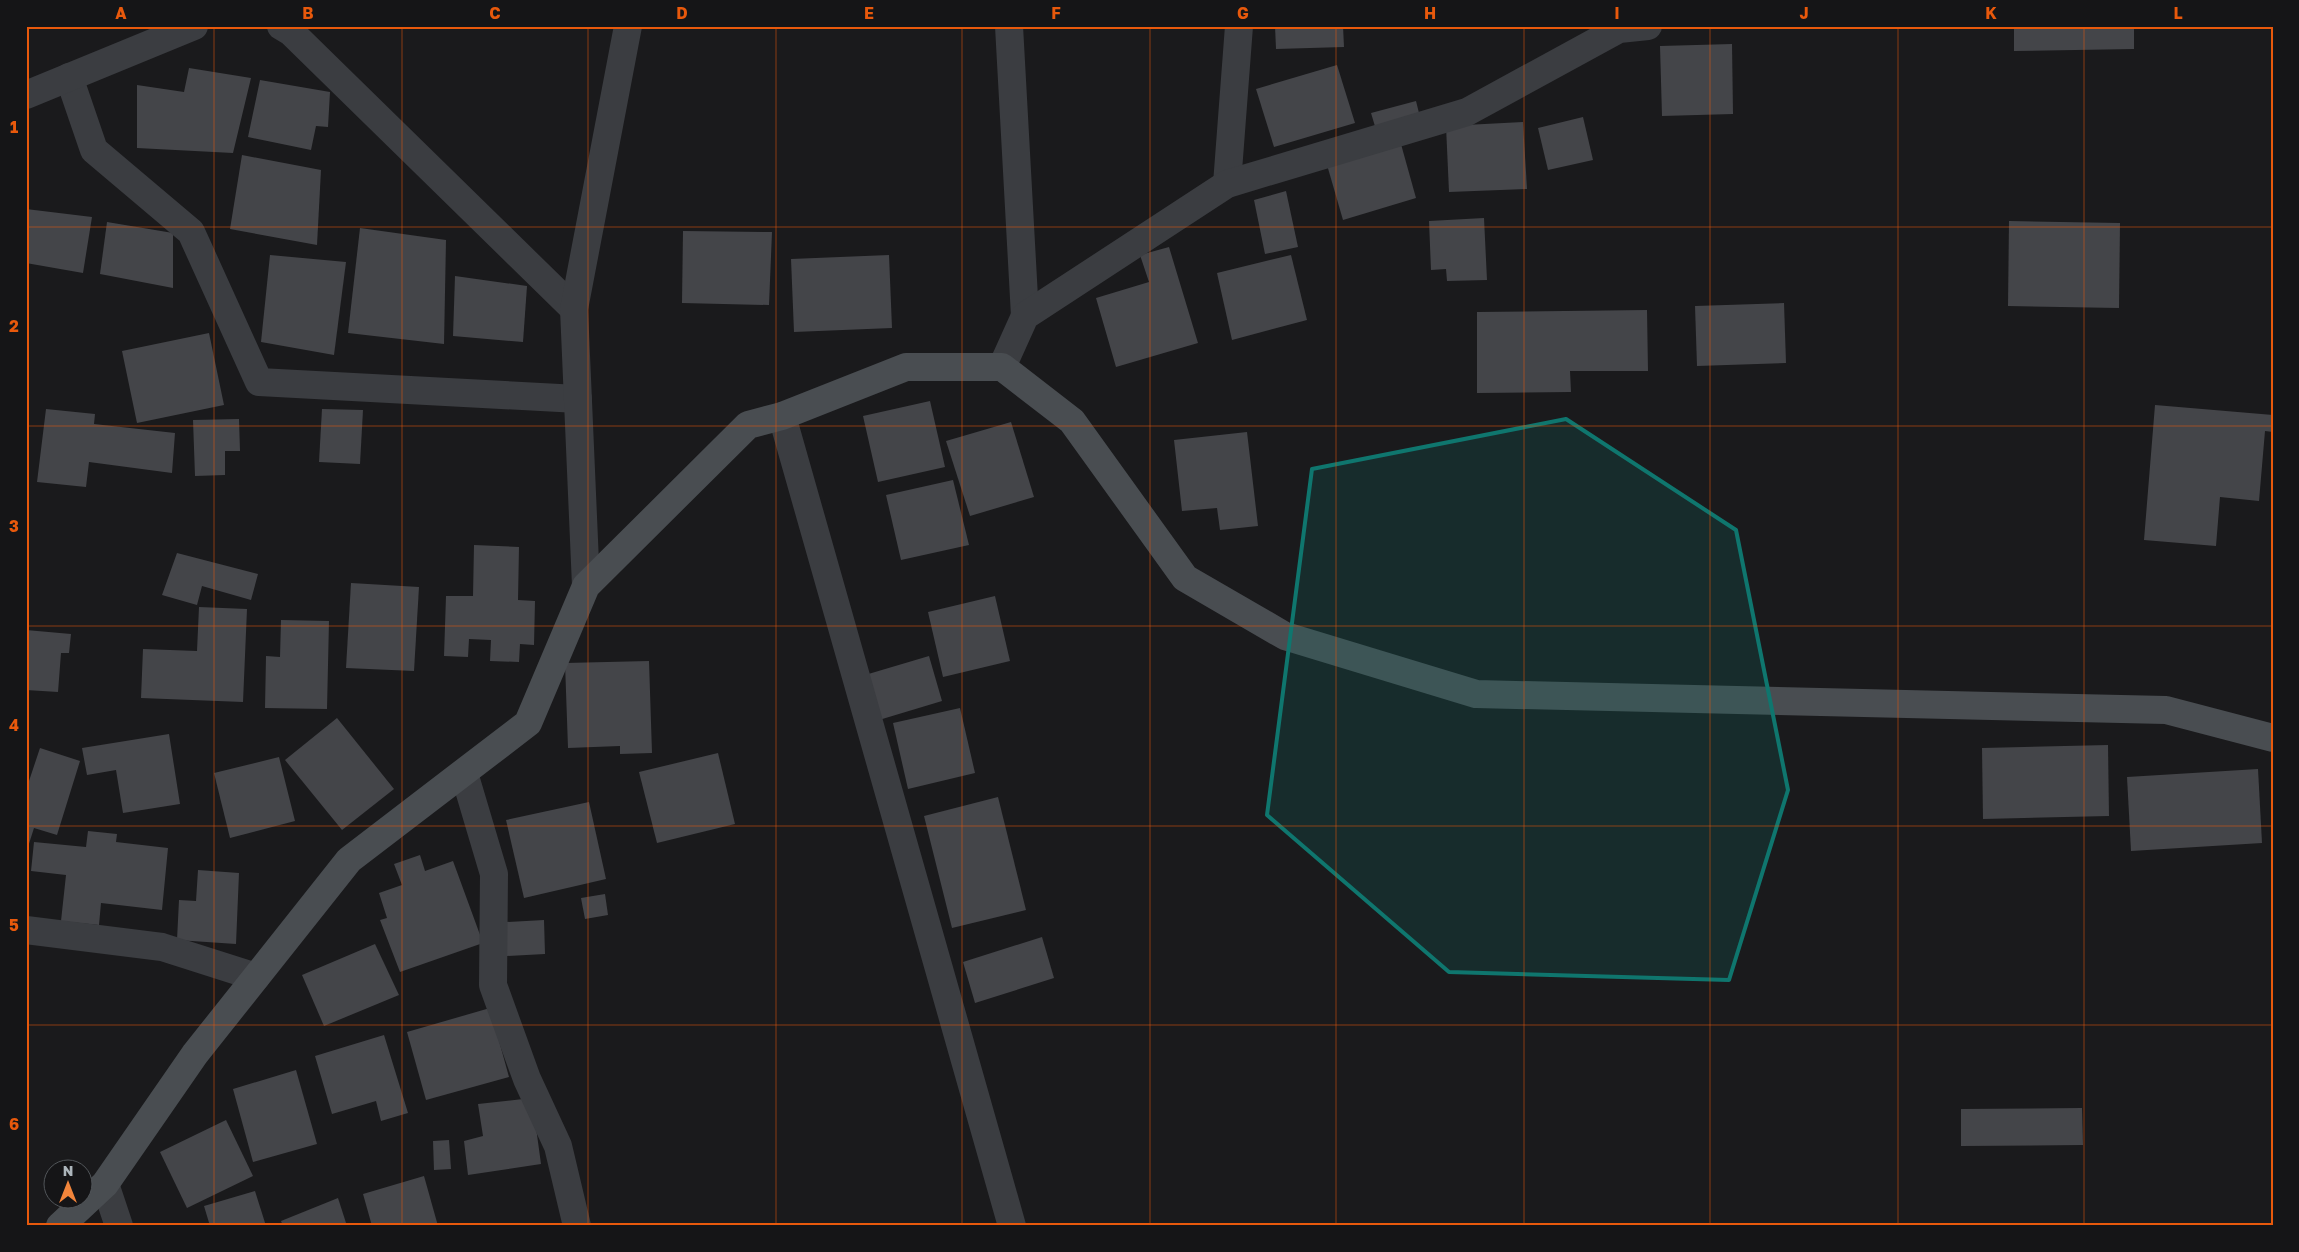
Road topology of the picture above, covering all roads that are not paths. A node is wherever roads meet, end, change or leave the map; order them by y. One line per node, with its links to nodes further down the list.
1 (194, 26): 7 (street)
2 (281, 26): 10 (street)
3 (628, 26): 10 (street)
4 (1008, 26): 11 (street)
5 (1239, 26): 9 (street)
6 (1648, 26): 9 (street)
7 (69, 77): 8 (street); 13 (street)
8 (26, 95)
9 (1227, 184): 11 (street)
10 (574, 309): 13 (street)
11 (1024, 316): 12 (street)
12 (1002, 367): 14 (street); 16 (street)
13 (578, 398): 15 (street)
14 (782, 416): 15 (street); 24 (street)
15 (586, 586): 17 (street)
16 (2273, 738)
17 (464, 773): 19 (street); 23 (street)
18 (26, 930): 19 (street)
19 (256, 977): 20 (street)
20 (105, 1184): 21 (street); 22 (street)
21 (60, 1226)
22 (119, 1226)
23 (577, 1226)
24 (1012, 1226)

